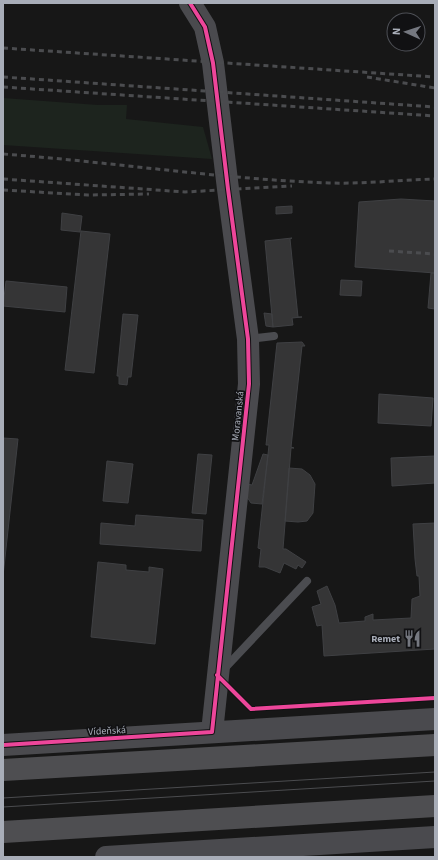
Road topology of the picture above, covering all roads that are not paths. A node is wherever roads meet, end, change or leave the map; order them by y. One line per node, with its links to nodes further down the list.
1 (190, 3): 3 (street, Moravanská)
2 (274, 336): 3 (lane)
3 (248, 339): 5 (street, Moravanská)
4 (307, 581): 5 (lane)
5 (218, 676): 7 (street, Moravanská)
6 (435, 719): 7 (street, Vídeňská)
7 (212, 732): 8 (street, Vídeňská)
8 (3, 745)
9 (435, 746): 10 (highway)
10 (3, 770)
11 (435, 806): 12 (highway)
12 (3, 832)
13 (435, 838): 14 (street)
14 (199, 854): 15 (street)
15 (106, 857)

